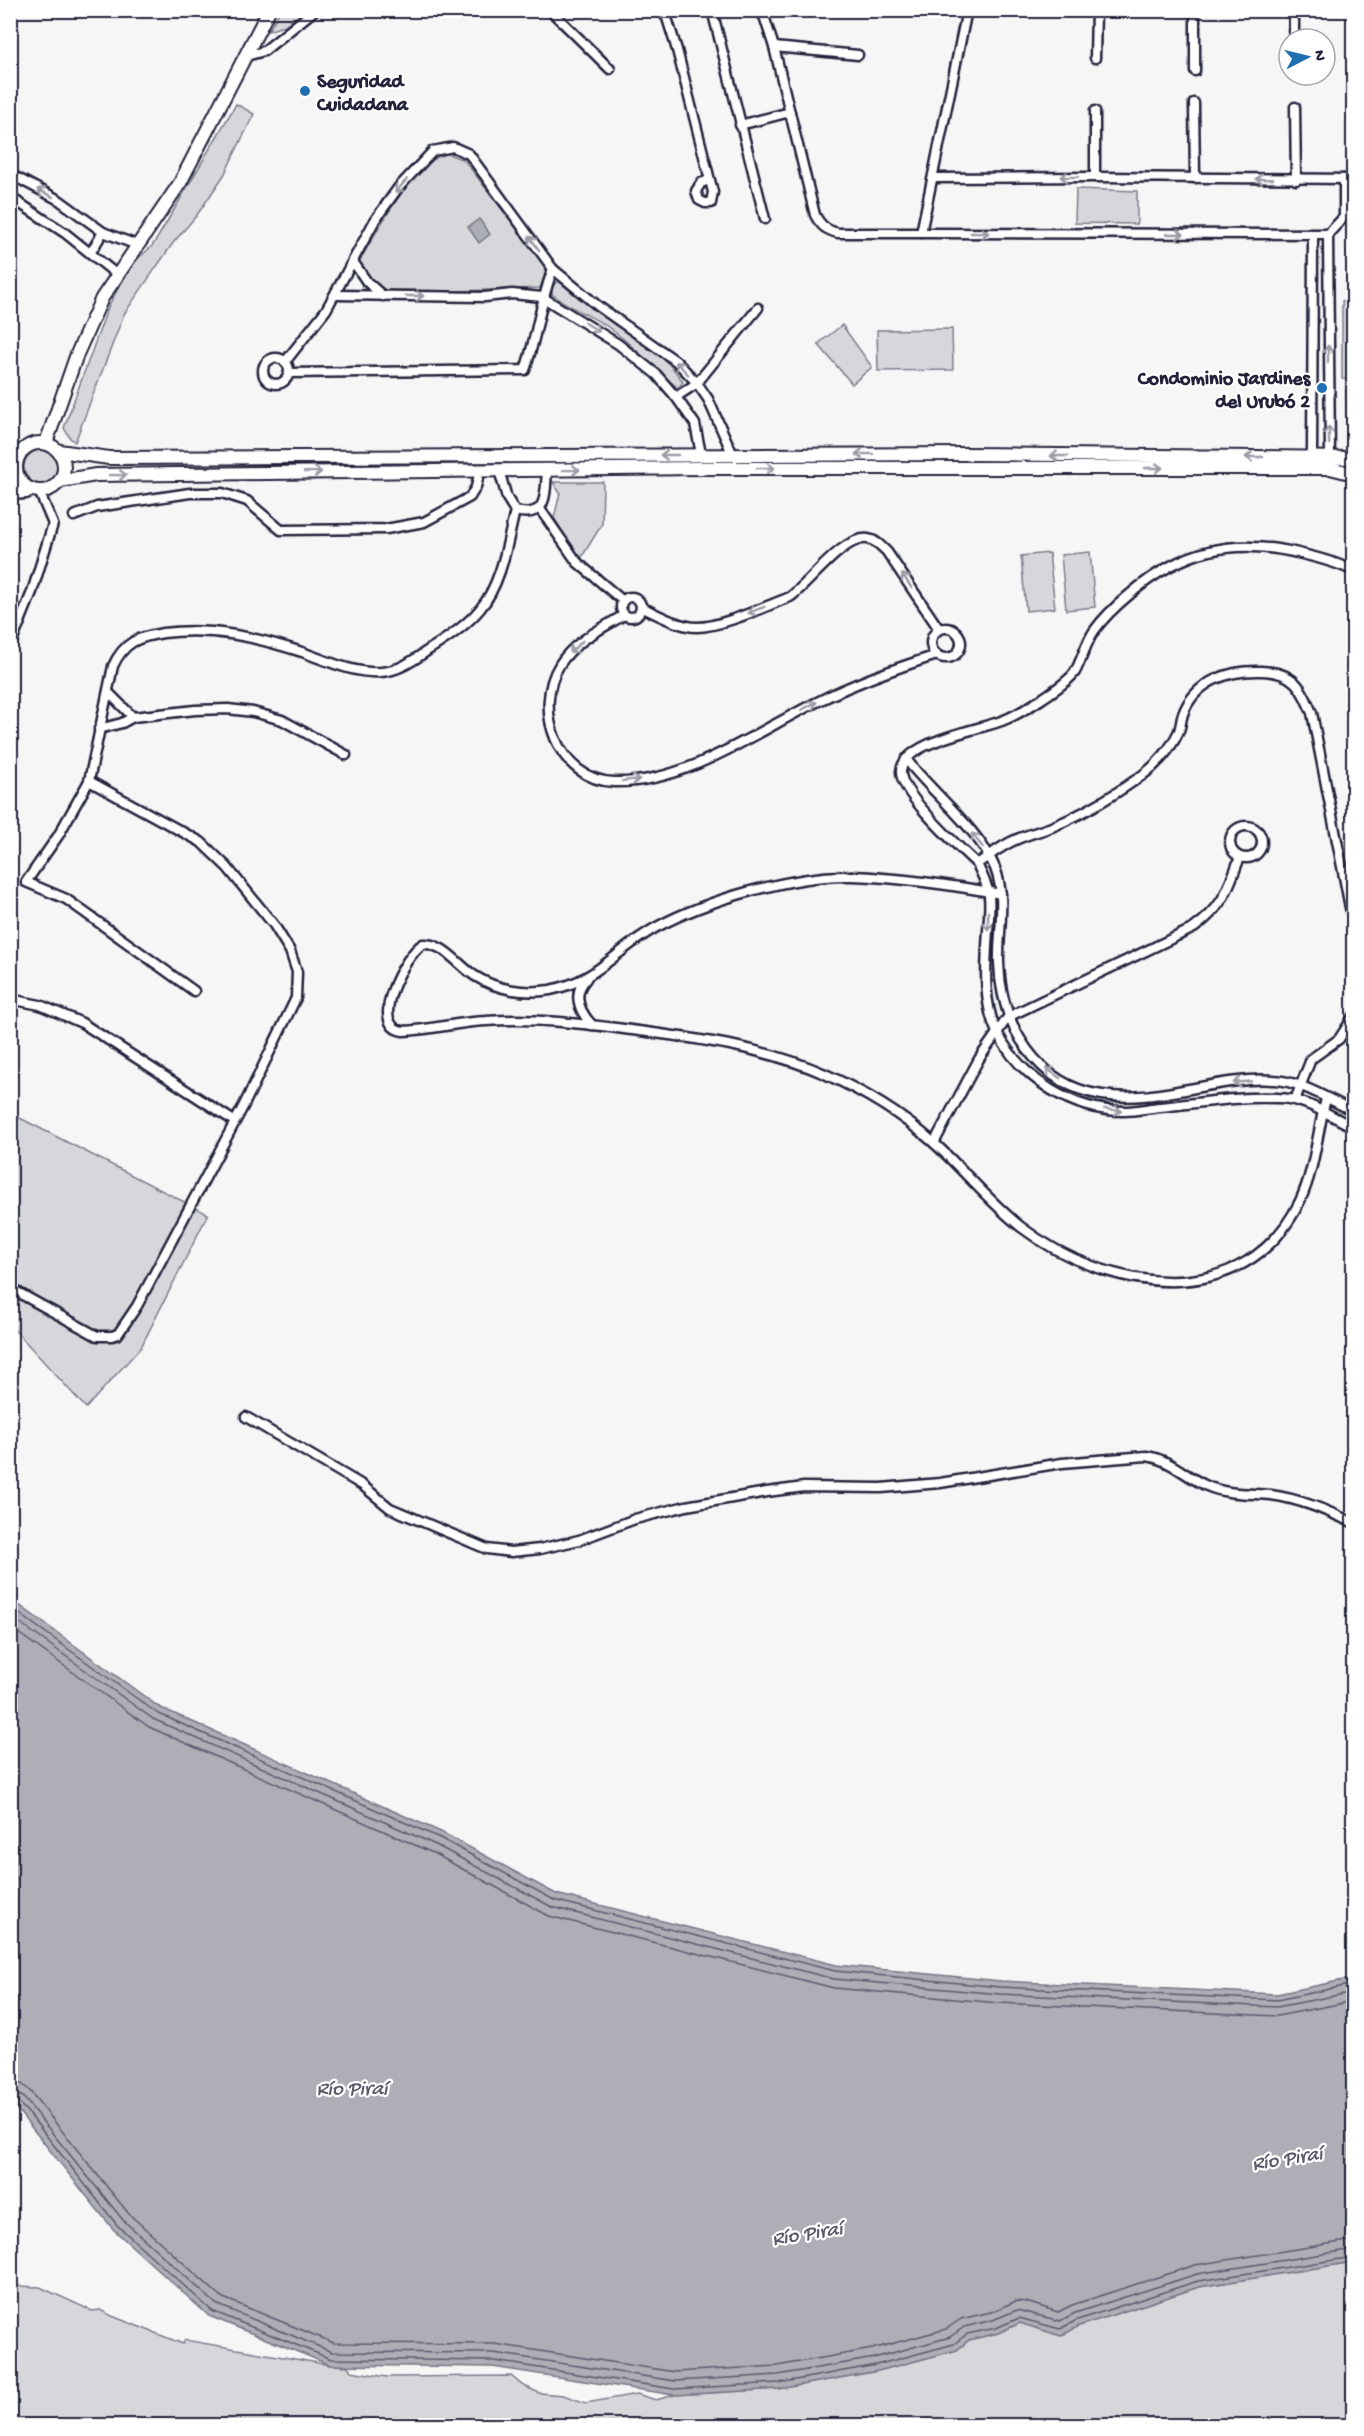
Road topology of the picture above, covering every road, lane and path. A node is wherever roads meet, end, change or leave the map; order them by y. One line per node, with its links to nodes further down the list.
1 (269, 10): 13 (main road)
2 (315, 10): 13 (street)
3 (550, 10): 16 (street)
4 (661, 10): 29 (street)
5 (712, 10): 22 (street)
6 (758, 10): 12 (street)
7 (967, 10): 25 (street)
8 (1096, 10): 15 (street)
9 (1196, 10): 17 (street)
10 (1293, 10): 11 (street)
11 (1294, 27)
12 (774, 46): 14 (street); 21 (street)
13 (246, 56): 38 (main road)
14 (858, 56)
15 (1095, 58)
16 (610, 69)
17 (1195, 71)
18 (1194, 103): 26 (street)
19 (1295, 106): 30 (street)
20 (1095, 111): 24 (street)
21 (790, 112): 22 (street); 35 (street)
22 (740, 125): 33 (street)
23 (10, 174): 34 (street, one-way to 23)
24 (1095, 177): 25 (street, one-way to 25); 26 (street)
25 (933, 178): 35 (street)
26 (1195, 178): 30 (street, one-way to 26)
27 (1344, 179): 28 (street); 30 (street); 32 (street)
28 (1353, 179)
29 (709, 180)
30 (1296, 180)
31 (10, 197): 39 (street)
32 (1349, 217): 36 (street)
33 (765, 219)
34 (103, 232): 38 (street); 39 (street)
35 (921, 233): 37 (street, one-way to 37)
36 (1328, 234): 37 (street); 56 (street, one-way to 36)
37 (1313, 236): 55 (street)
38 (137, 245): 42 (main road)
39 (91, 252): 42 (street)
40 (354, 263): 41 (street, one-way to 40); 43 (street); 44 (street)
41 (553, 269): 45 (street); 49 (street, one-way to 41)
42 (116, 274): 51 (main road)
43 (336, 295): 44 (street); 47 (street)
44 (383, 296): 45 (street, one-way to 45)
45 (542, 297): 48 (street); 50 (street, one-way to 50)
46 (758, 308): 49 (street)
47 (285, 362): 48 (street); 48 (street)
48 (289, 373)
49 (697, 383): 50 (street); 54 (street)
50 (676, 397): 53 (street)
51 (46, 443): 52 (main road); 58 (main road)
52 (59, 451): 53 (main road, one-way to 52); 64 (main road)
53 (701, 454): 54 (main road); 59 (main road)
54 (733, 455): 55 (main road, one-way to 54)
55 (1312, 457): 56 (main road)
56 (1330, 457): 57 (main road)
57 (1353, 458)
58 (14, 464): 65 (main road)
59 (700, 468): 62 (main road, one-way to 59); 63 (main road, one-way to 63)
60 (480, 470): 61 (main road); 64 (main road, one-way to 60); 69 (street)
61 (499, 470): 62 (main road); 68 (street)
62 (548, 470): 67 (street)
63 (1353, 474)
64 (60, 481): 65 (main road)
65 (35, 490): 66 (street); 75 (street)
66 (10, 494)
67 (540, 509): 68 (street); 71 (street)
68 (515, 511): 77 (street)
69 (75, 516)
70 (1353, 571): 81 (street)
71 (623, 601): 72 (street); 73 (street)
72 (641, 607): 73 (street); 74 (street, one-way to 72)
73 (624, 615): 76 (street, one-way to 76)
74 (939, 629): 76 (street); 76 (street)
75 (10, 647)
76 (937, 655)
77 (108, 692): 78 (street); 79 (street)
78 (132, 717): 79 (street); 80 (street)
79 (99, 729): 82 (street)
80 (346, 755)
81 (906, 759): 83 (street, one-way to 81); 85 (street)
82 (89, 781): 90 (street); 101 (street)
83 (989, 856): 85 (street); 87 (street); 88 (street)
84 (1240, 857): 93 (street)
85 (977, 864): 86 (street)
86 (988, 892): 87 (street); 89 (street); 95 (street, one-way to 95)
87 (1001, 894): 93 (street)
88 (1353, 928)
89 (586, 978): 94 (street); 94 (street)
90 (194, 991)
91 (10, 999): 101 (street)
92 (1353, 1016): 96 (street)
93 (1008, 1017): 95 (street); 96 (street, one-way to 93)
94 (593, 1025): 103 (street)
95 (997, 1032): 98 (street, one-way to 98); 103 (street)
96 (1300, 1086): 97 (street); 98 (street)
97 (1326, 1099): 99 (street); 100 (street)
98 (1295, 1100): 100 (street)
99 (1353, 1111)
100 (1322, 1112): 102 (street); 103 (street)
101 (234, 1121): 104 (street)
102 (1353, 1127)
103 (934, 1143)
104 (10, 1288)
105 (246, 1417): 106 (street)
106 (1353, 1523)

